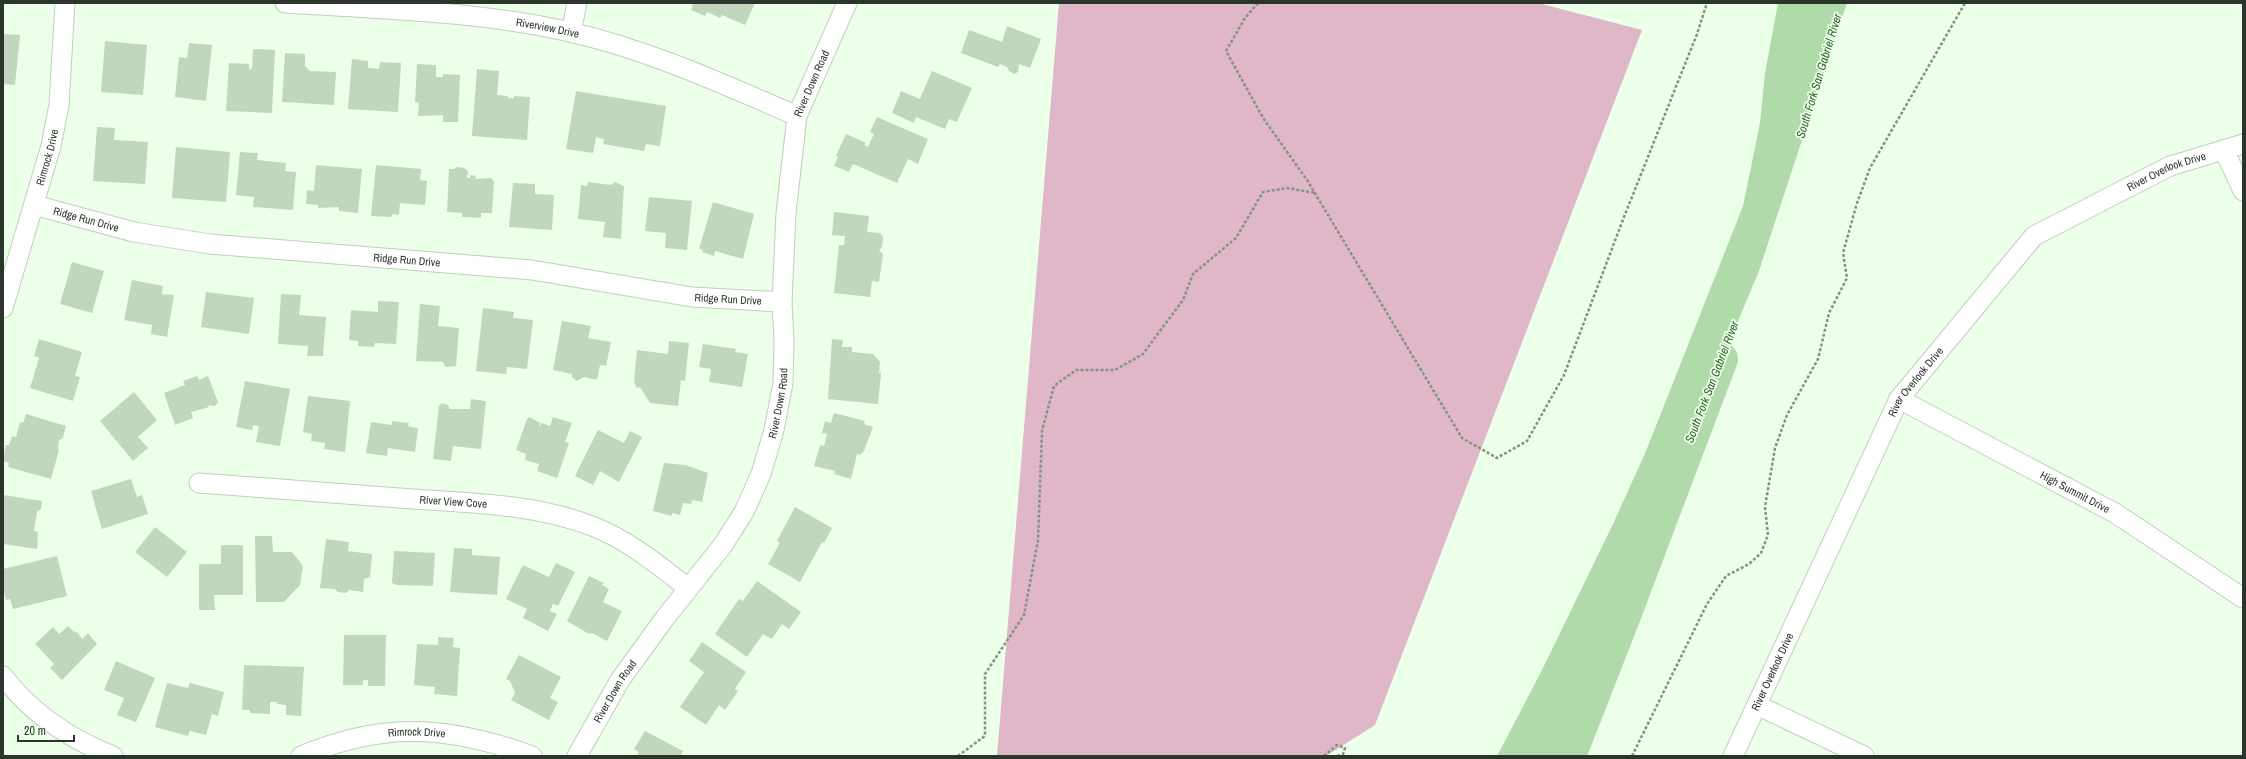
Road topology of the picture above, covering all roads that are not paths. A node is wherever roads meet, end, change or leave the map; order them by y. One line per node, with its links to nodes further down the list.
1 (65, 3): 11 (street, Rimrock Drive)
2 (285, 3): 5 (street, Riverview Drive)
3 (577, 3): 6 (street)
4 (847, 3): 7 (street, River Down Road)
5 (323, 4): 6 (street, Riverview Drive)
6 (571, 32): 7 (street, Riverview Drive)
7 (796, 116): 12 (street, River Down Road)
8 (2243, 144): 9 (street, River Overlook Drive)
9 (2224, 150): 10 (street); 14 (street, River Overlook Drive)
10 (2243, 191)
11 (34, 205): 12 (street, Ridge Run Drive); 13 (street, Rimrock Drive)
12 (782, 302): 16 (street, River Down Road)
13 (4, 304)
14 (1899, 399): 17 (street, High Summit Drive); 19 (street, River Overlook Drive)
15 (198, 483): 16 (street, River View Cove)
16 (688, 588): 23 (street, River Down Road)
17 (2243, 598)
18 (3, 676): 20 (street)
19 (1757, 705): 24 (street, River Overlook Drive); 25 (street)
20 (113, 756)
21 (301, 756): 22 (street, Rimrock Drive)
22 (532, 756)
23 (577, 756)
24 (1733, 756)
25 (1864, 756)

